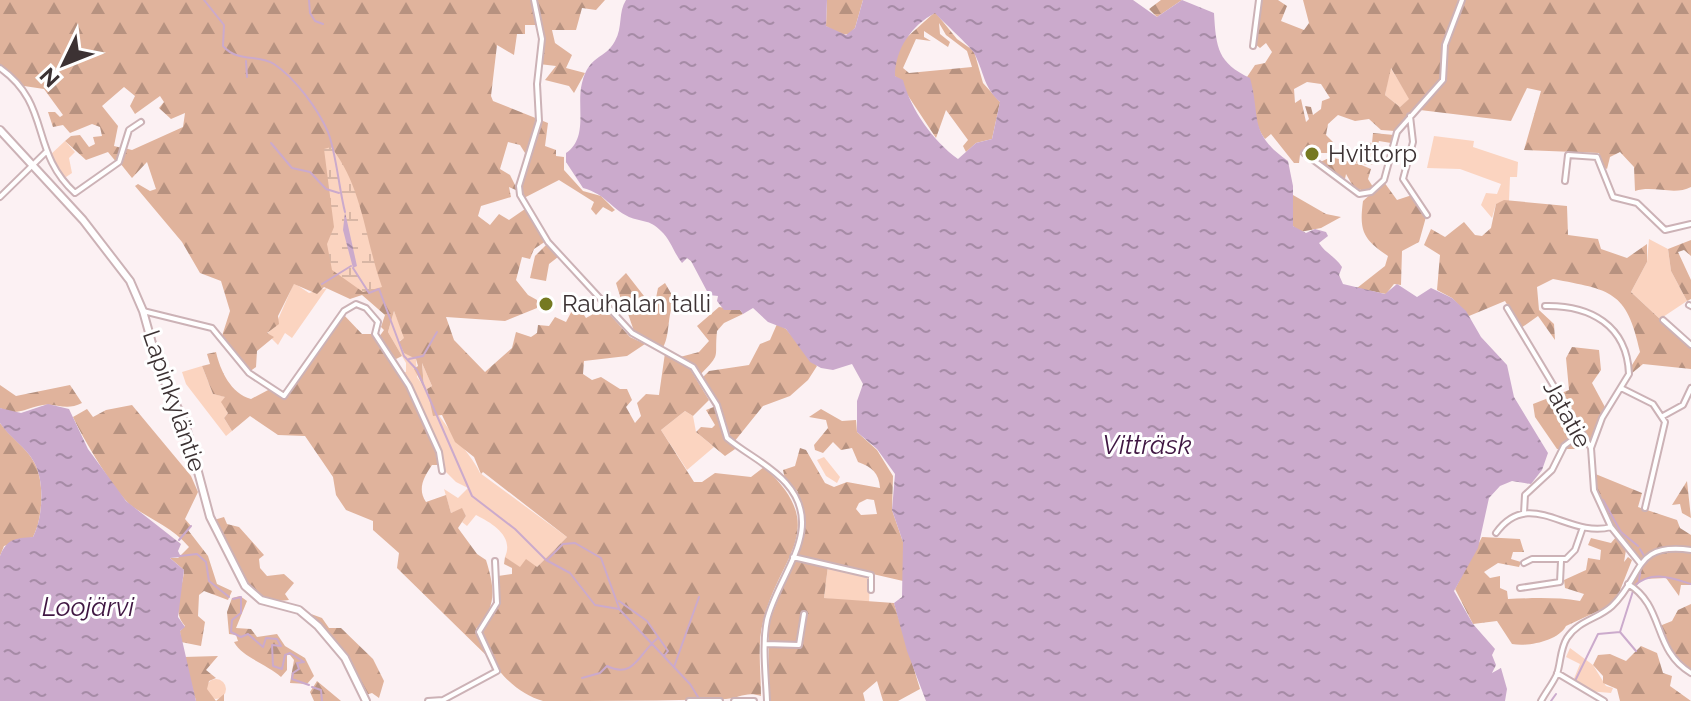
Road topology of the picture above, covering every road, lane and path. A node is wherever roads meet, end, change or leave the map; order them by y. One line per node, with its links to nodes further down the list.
1 (534, 0): 33 (street)
2 (1259, 0): 4 (street)
3 (1462, 0): 6 (street)
4 (1253, 46)
5 (0, 68): 9 (street)
6 (1410, 116): 10 (street); 14 (street)
7 (141, 122): 9 (street)
8 (0, 130): 11 (main road, Lapinkyläntie)
9 (46, 152): 11 (street)
10 (1304, 153)
11 (34, 166): 13 (street); 18 (main road, Lapinkyläntie)
12 (1565, 181): 15 (street)
13 (0, 197)
14 (1427, 215)
15 (1691, 224)
16 (1545, 306): 21 (street)
17 (1507, 308): 24 (street, Jatatie)
18 (143, 311): 26 (street); 47 (main road, Lapinkyläntie)
19 (1663, 320): 20 (street)
20 (1691, 345)
21 (1621, 388): 23 (street); 25 (street)
22 (1691, 388): 23 (street)
23 (1663, 416): 27 (street)
24 (1581, 433): 25 (street, Jatatie); 28 (street)
25 (1591, 448): 29 (street, Jatatie)
26 (442, 471)
27 (1645, 508)
28 (1524, 513): 30 (street); 31 (street)
29 (1611, 527): 30 (street); 37 (street, Jatatie)
30 (1582, 530): 35 (street)
31 (1496, 533)
32 (1691, 550): 37 (street)
33 (793, 557): 40 (street); 42 (street)
34 (495, 561): 45 (street)
35 (1561, 561): 36 (street); 39 (street)
36 (1524, 563)
37 (1640, 563): 38 (street)
38 (1627, 584): 43 (street); 44 (street)
39 (1520, 588)
40 (871, 590)
41 (804, 614): 42 (street)
42 (766, 644): 46 (street)
43 (1557, 673): 53 (street); 54 (street)
44 (1691, 673)
45 (444, 700): 48 (street)
46 (766, 700)
47 (366, 701)
48 (428, 701)
49 (689, 701): 50 (street)
50 (720, 701)
51 (734, 701): 52 (street)
52 (754, 701)
53 (1541, 701)
54 (1604, 701)

